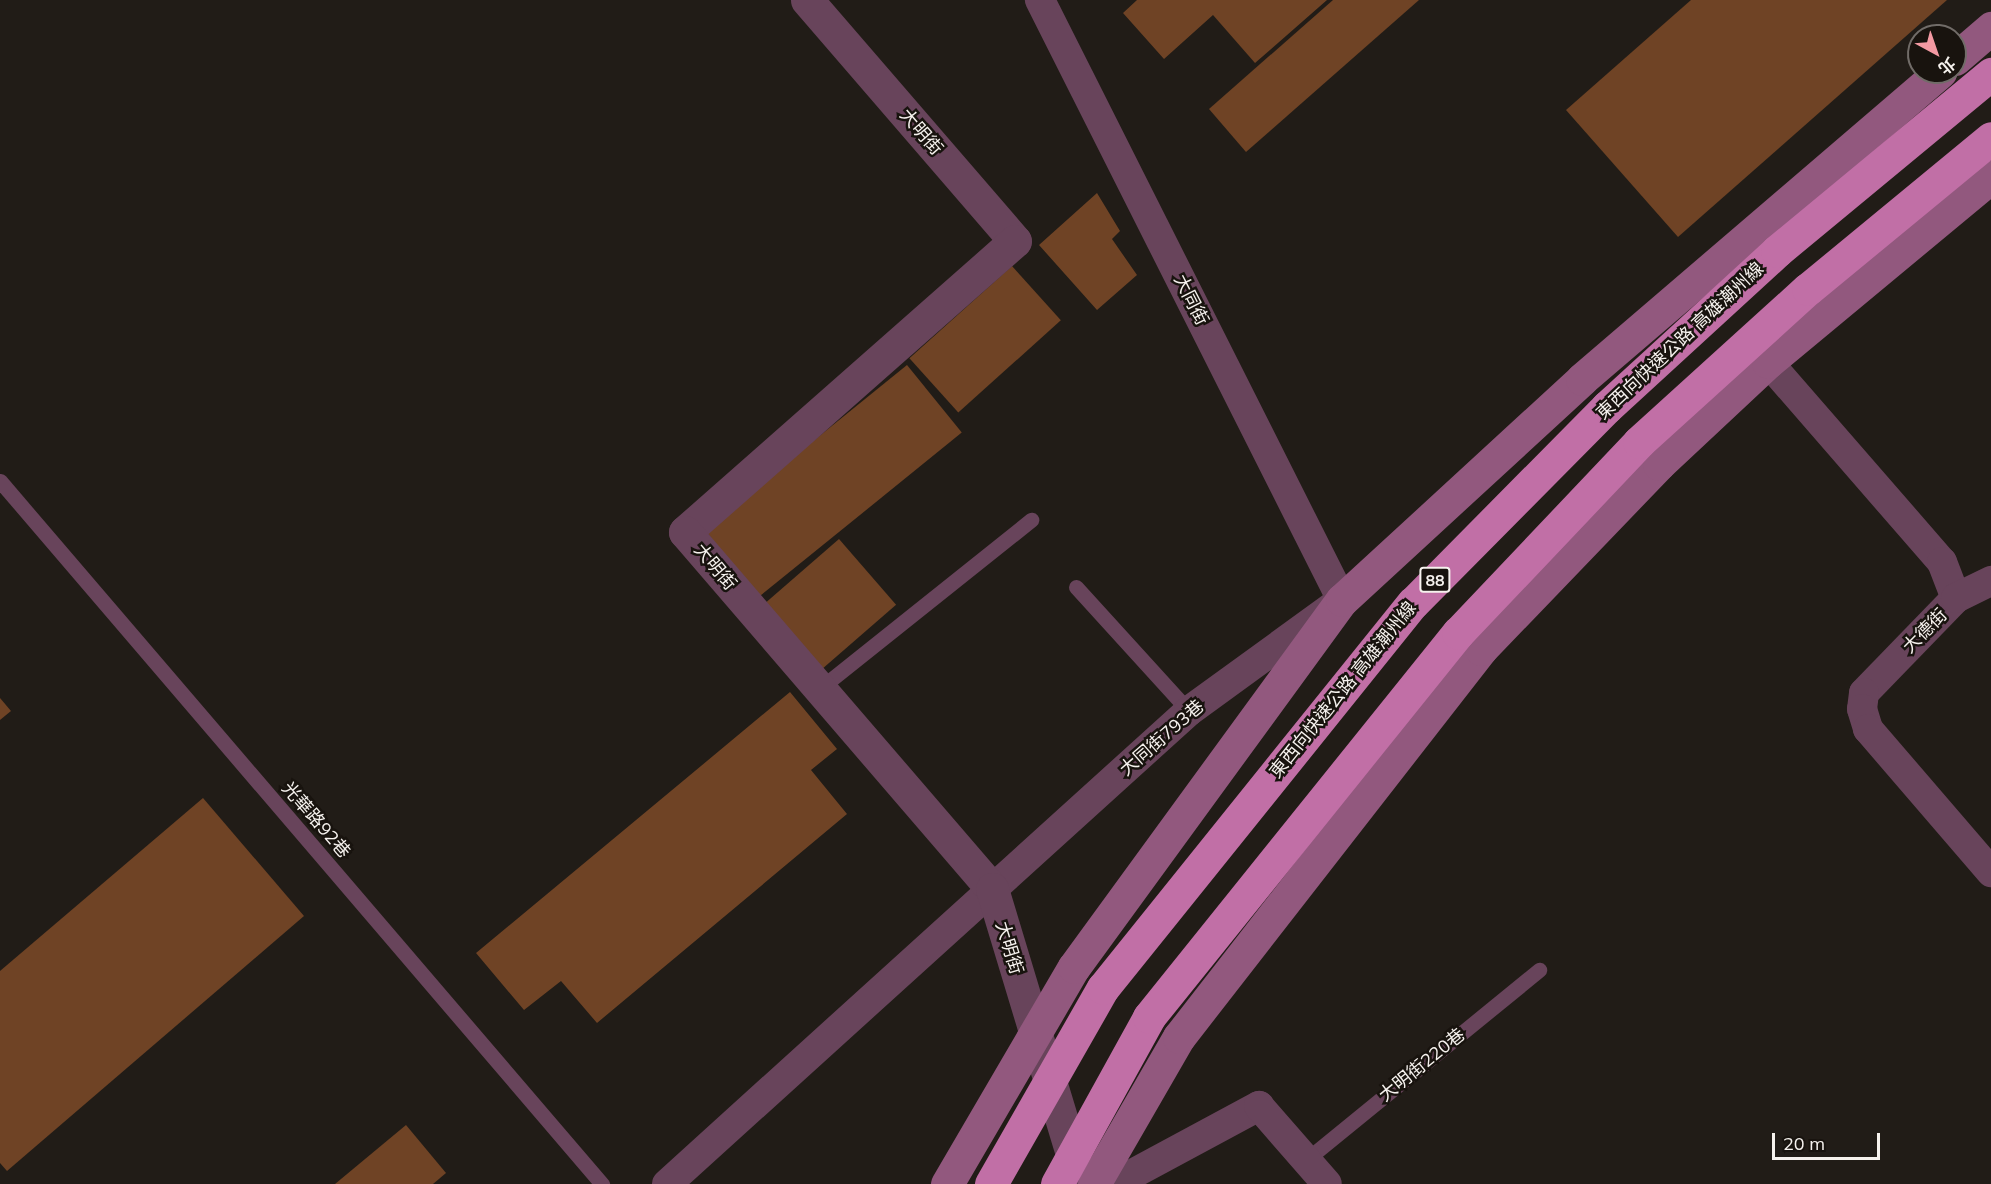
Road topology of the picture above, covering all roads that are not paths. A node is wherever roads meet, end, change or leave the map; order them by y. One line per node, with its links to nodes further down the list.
1 (807, 0): 16 (street, 大明街)
2 (1040, 0): 15 (street, 大同街)
3 (1991, 28): 4 (main road)
4 (1967, 49)
5 (1991, 74): 26 (highway, 東西向快速公路 高雄潮州線 / 88, bridge)
6 (1926, 84): 15 (main road)
7 (1991, 138): 27 (highway, bridge)
8 (1991, 177): 9 (main road)
9 (1768, 362): 14 (street, 大德街); 29 (main road)
10 (0, 481): 23 (lane, 光華路92巷)
11 (1031, 520): 16 (lane)
12 (1991, 581): 14 (street)
13 (1076, 587): 17 (lane)
14 (1956, 598): 18 (street, 大德街)
15 (1342, 600): 17 (street, 大同街793巷); 21 (main road)
16 (818, 690): 19 (street, 大明街)
17 (1189, 711): 19 (street, 大同街793巷)
18 (1991, 872)
19 (992, 889): 21 (street, 大明街); 24 (street, 大同街793巷)
20 (1539, 970): 22 (lane, 大明街220巷)
21 (1035, 1033): 25 (main road); 28 (street, 大明街)
22 (1306, 1160): 30 (street); 31 (street)
23 (602, 1184)
24 (666, 1184)
25 (947, 1184)
26 (991, 1184)
27 (1057, 1184)
28 (1081, 1184)
29 (1094, 1184)
30 (1114, 1184)
31 (1328, 1184)

